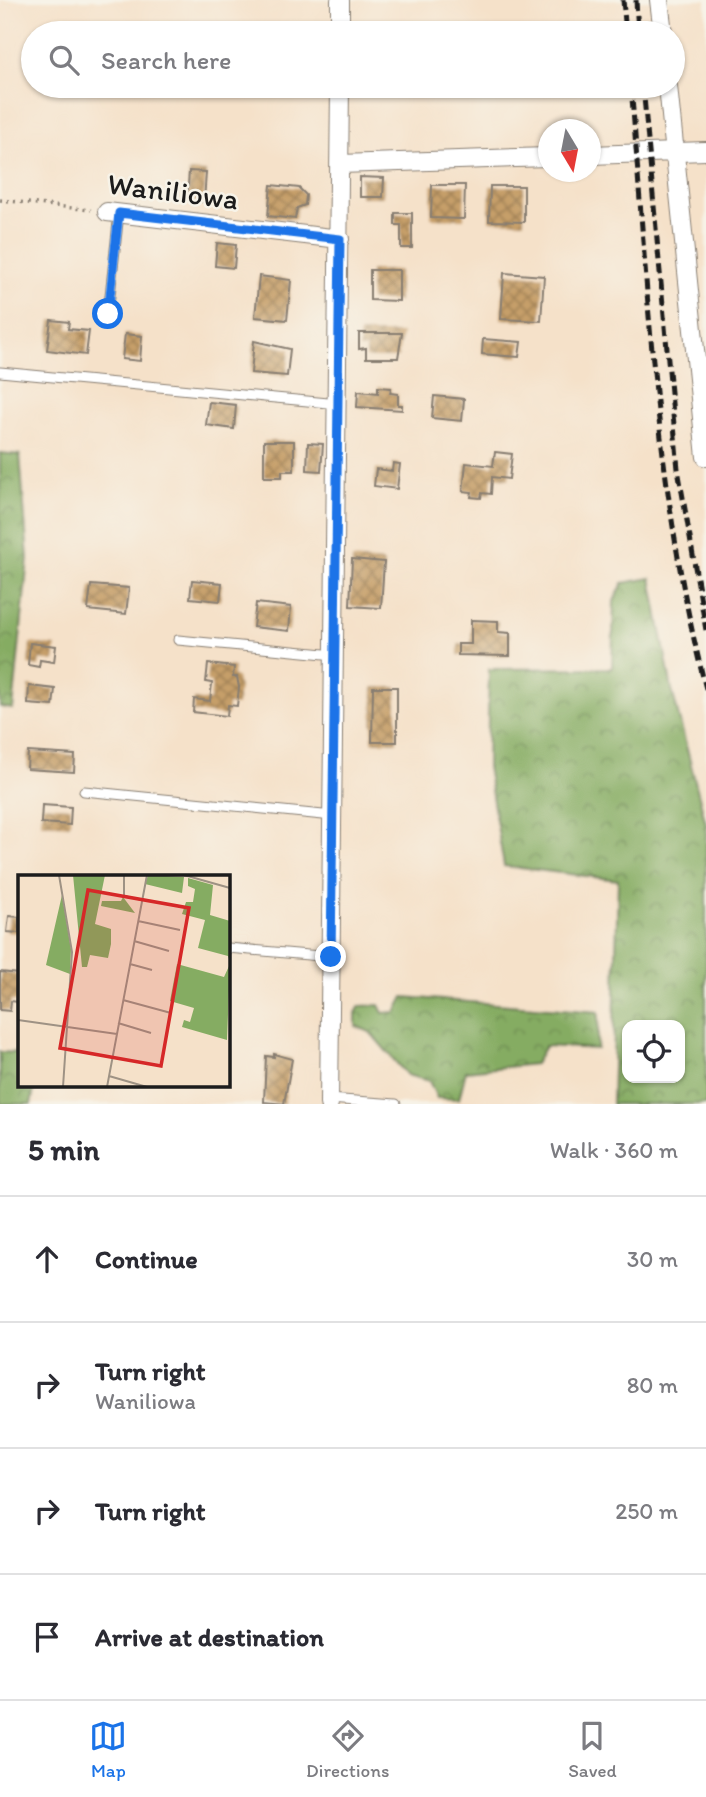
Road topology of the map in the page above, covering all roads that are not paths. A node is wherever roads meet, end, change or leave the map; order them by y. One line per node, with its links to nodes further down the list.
1 (340, 0): 3 (street)
2 (659, 0): 4 (street)
3 (340, 21)
4 (662, 21)
5 (340, 98): 11 (street)
6 (669, 98): 8 (street)
7 (706, 151): 8 (street)
8 (675, 152): 9 (street); 17 (street)
9 (601, 155)
10 (538, 157): 11 (street)
11 (340, 164): 13 (street)
12 (113, 212): 13 (street, Waniliowa); 14 (lane)
13 (340, 239): 16 (street)
14 (108, 314)
15 (0, 372): 16 (lane)
16 (339, 404): 19 (street)
17 (706, 457)
18 (178, 640): 19 (lane)
19 (335, 655): 21 (street)
20 (84, 791): 21 (lane)
21 (333, 816): 23 (street)
22 (229, 948): 23 (lane)
23 (331, 957): 24 (street)
24 (329, 1101): 25 (lane)
25 (396, 1104)

